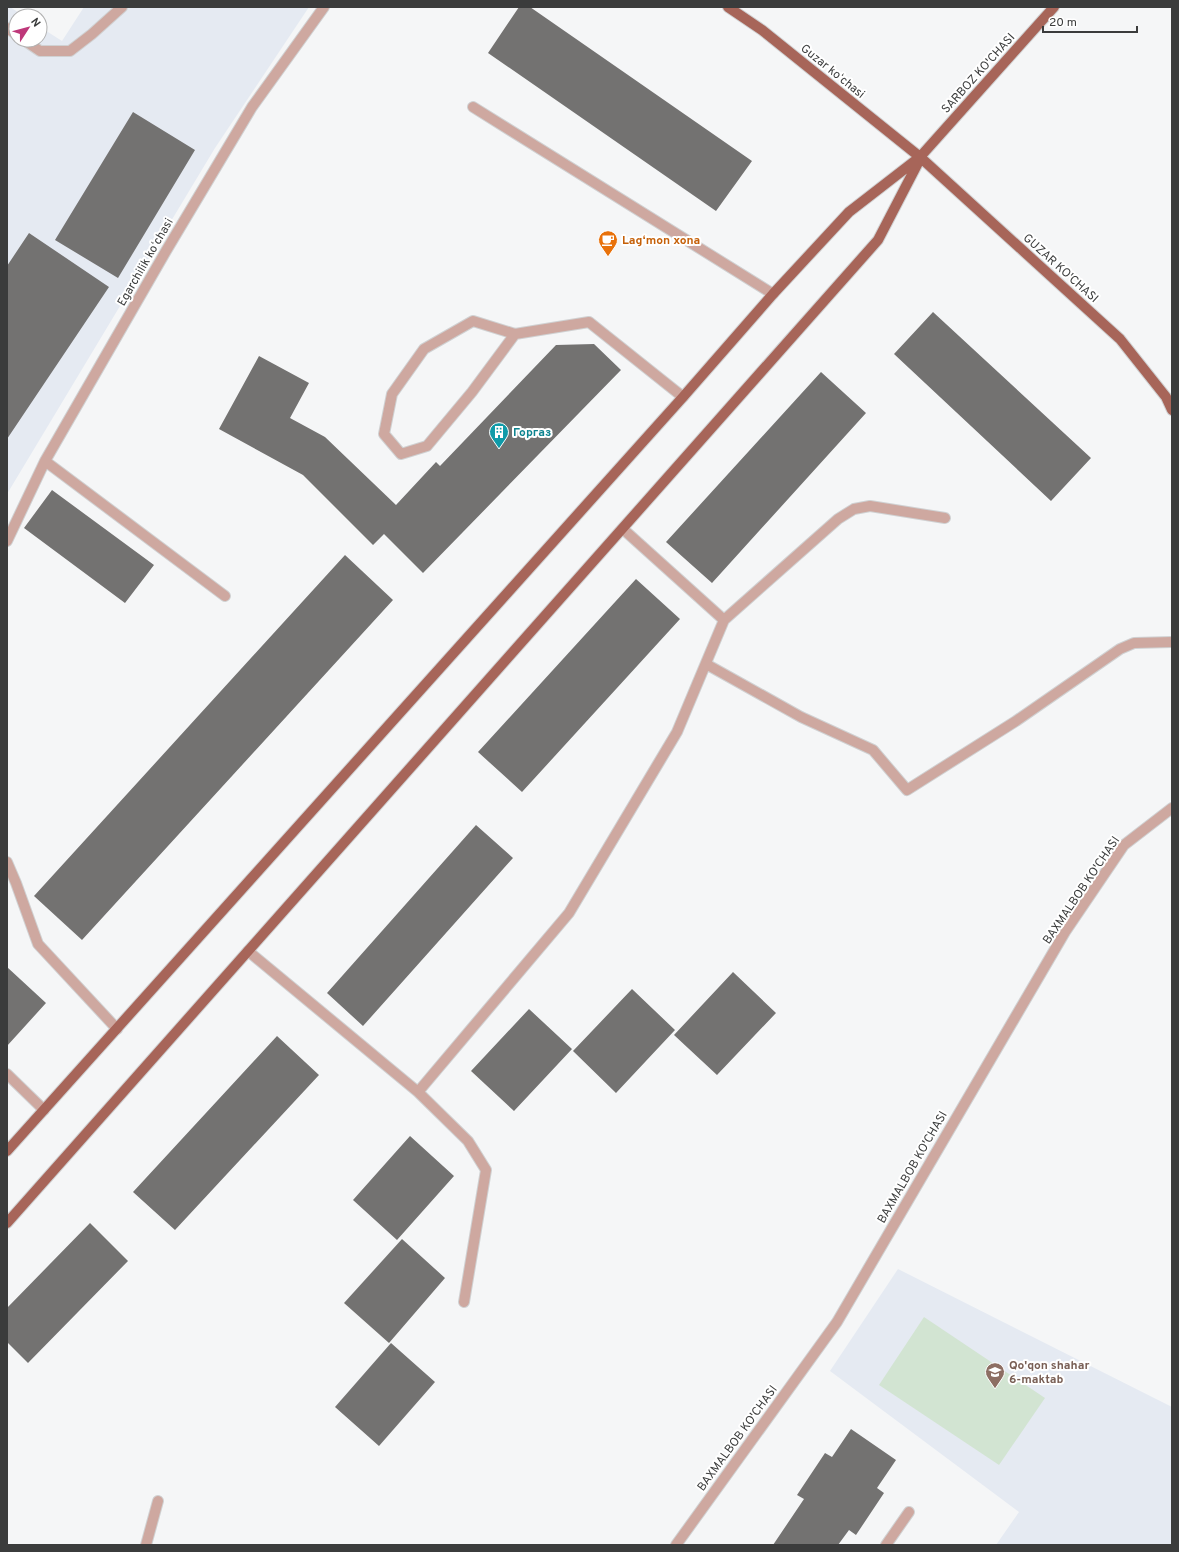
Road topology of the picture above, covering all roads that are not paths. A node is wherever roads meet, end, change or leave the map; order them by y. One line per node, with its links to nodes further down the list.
1 (122, 7): 5 (street)
2 (324, 7): 12 (street, Egarchilik koʻchasi)
3 (728, 7): 7 (main road, Guzar koʻchasi)
4 (1054, 7): 7 (main road, SARBOZ KO'CHASI)
5 (36, 48)
6 (473, 107): 8 (street)
7 (920, 157): 8 (main road); 11 (main road, GUZAR KO'CHASI); 14 (main road)
8 (773, 294): 10 (main road)
9 (515, 334): 9 (street); 10 (street)
10 (683, 398): 23 (main road)
11 (1172, 410)
12 (44, 461): 15 (street, Egarchilik koʻchasi); 16 (street)
13 (945, 518): 17 (street)
14 (623, 529): 17 (street); 22 (main road)
15 (7, 541)
16 (226, 596)
17 (724, 620): 19 (street)
18 (1172, 642): 19 (street)
19 (706, 664): 25 (street)
20 (1172, 808): 33 (street, BAXMALBOB KO'CHASI)
21 (7, 862): 23 (street)
22 (248, 951): 25 (street); 28 (main road)
23 (117, 1029): 26 (main road)
24 (7, 1074): 26 (street)
25 (418, 1092): 29 (street)
26 (44, 1110): 27 (main road)
27 (7, 1151)
28 (7, 1224)
29 (464, 1302)
30 (158, 1501): 32 (street)
31 (908, 1512): 34 (street)
32 (146, 1545)
33 (676, 1545)
34 (886, 1545)

